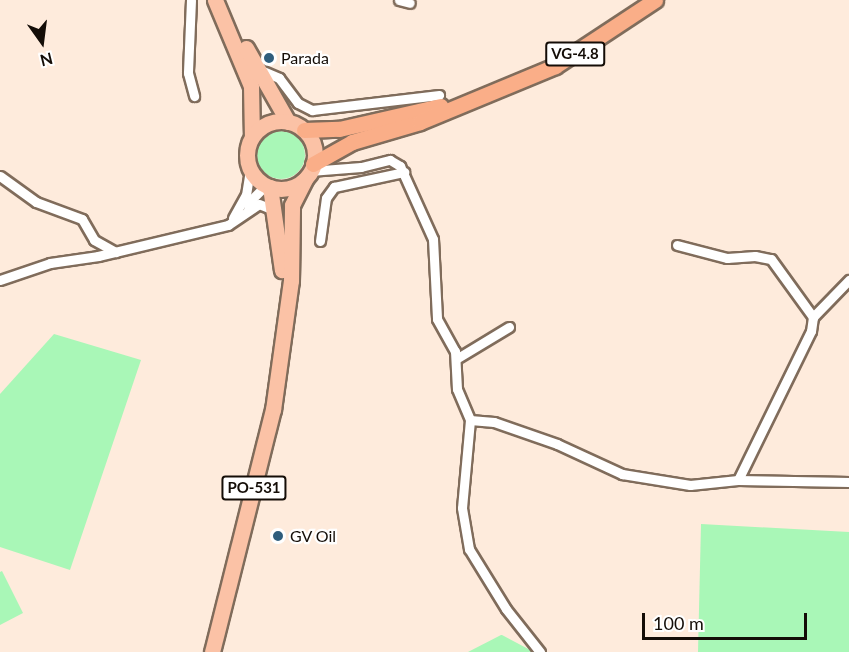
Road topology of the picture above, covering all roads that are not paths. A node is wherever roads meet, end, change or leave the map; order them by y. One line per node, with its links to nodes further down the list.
1 (191, 0): 10 (street)
2 (215, 0): 13 (main road)
3 (222, 0): 7 (main road)
4 (399, 0): 6 (street)
5 (655, 0): 8 (highway, VG-4.8)
6 (410, 3)
7 (256, 68): 9 (street); 11 (main road)
8 (487, 94): 12 (highway, VG-4.8); 14 (highway, VG-4.8)
9 (439, 95)
10 (194, 96)
11 (288, 122): 12 (main road); 13 (main road)
12 (304, 130): 17 (main road)
13 (252, 137): 16 (main road)
14 (339, 148): 15 (street); 17 (highway, VG-4.8)
15 (349, 167): 17 (street); 18 (street)
16 (250, 170): 20 (main road); 23 (street)
17 (309, 171): 20 (main road); 30 (main road, PO-531)
18 (404, 172): 24 (street); 32 (street)
19 (0, 176): 26 (street)
20 (268, 186): 21 (street); 22 (main road, PO-531)
21 (248, 211): 22 (street); 23 (street)
22 (276, 211): 30 (main road, PO-531)
23 (228, 225): 26 (street)
24 (320, 241)
25 (677, 245): 29 (street)
26 (116, 252): 27 (street)
27 (0, 280)
28 (849, 280): 29 (street)
29 (813, 317): 34 (street)
30 (285, 322): 36 (main road, PO-531)
31 (509, 327): 32 (street)
32 (456, 359): 33 (street)
33 (470, 420): 34 (street); 37 (street)
34 (738, 480): 35 (street)
35 (849, 482)
36 (212, 652)
37 (540, 652)

